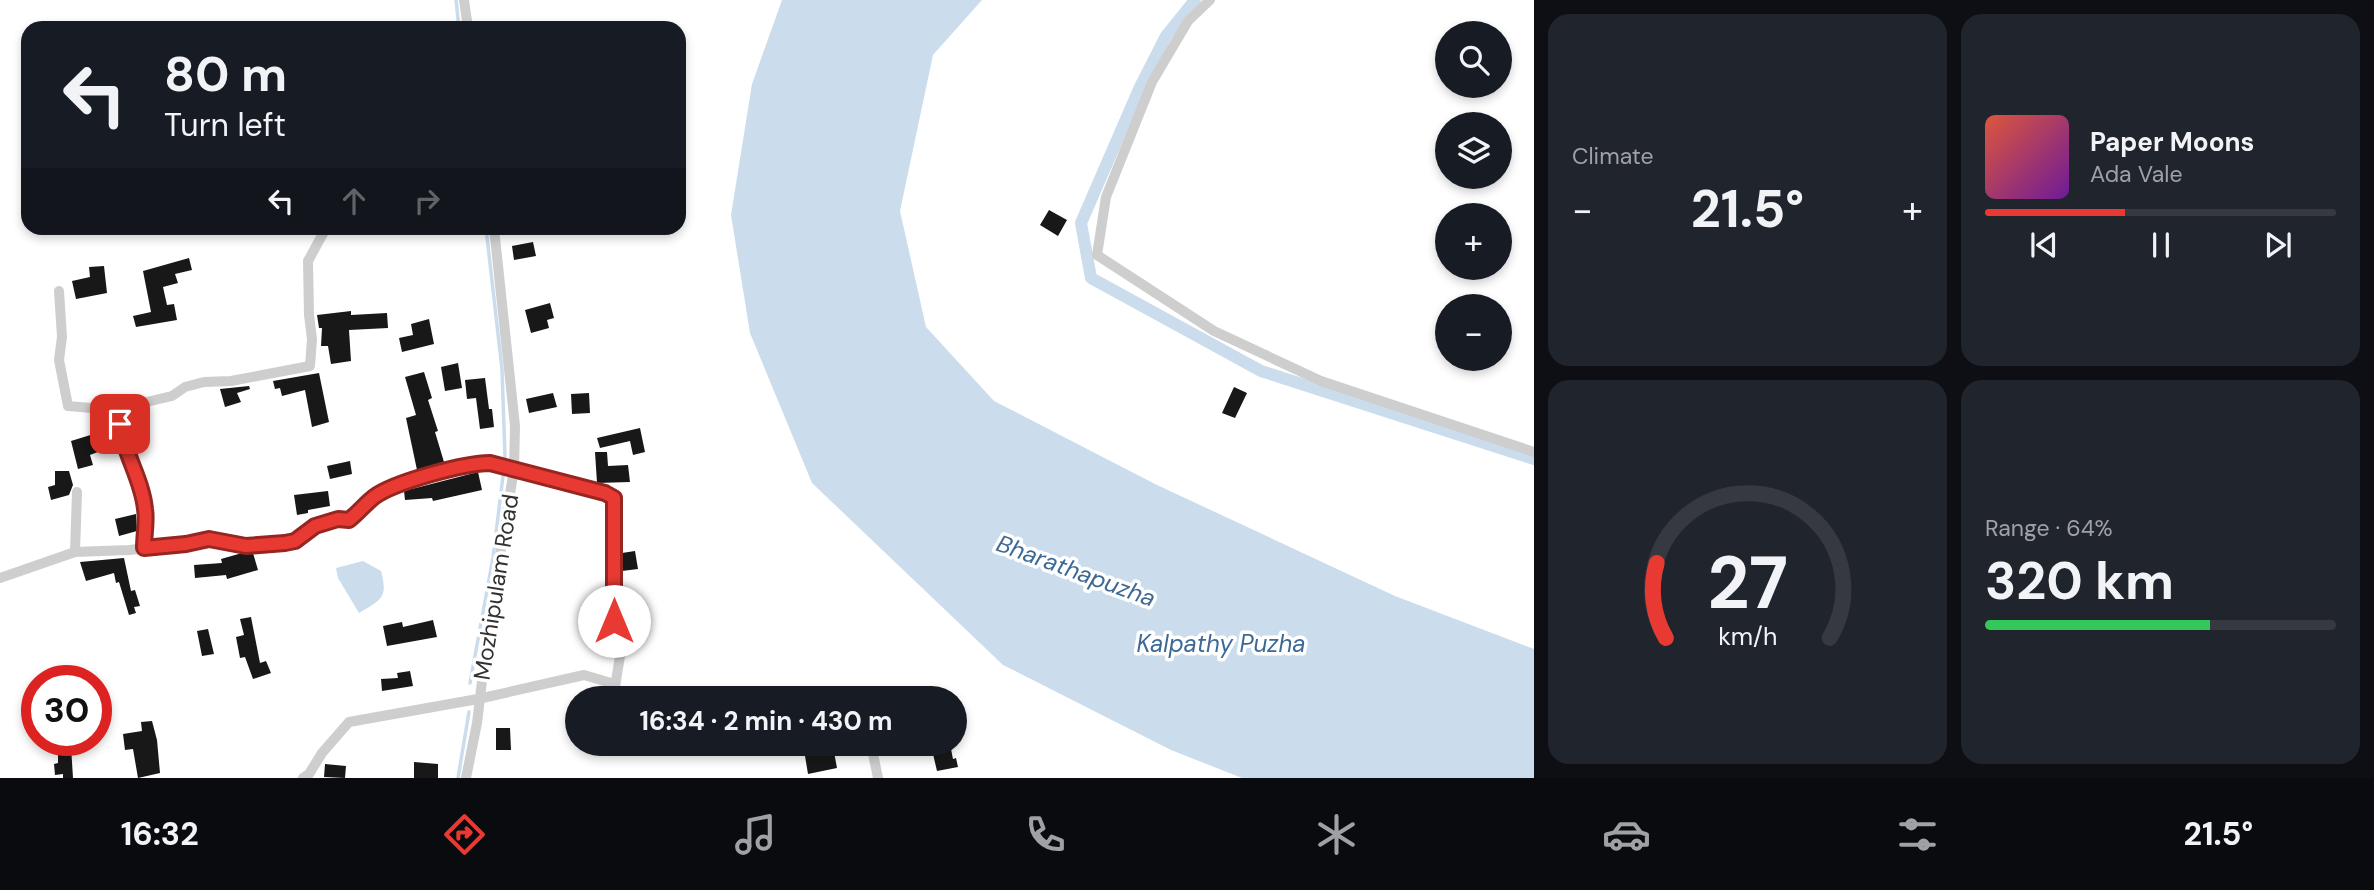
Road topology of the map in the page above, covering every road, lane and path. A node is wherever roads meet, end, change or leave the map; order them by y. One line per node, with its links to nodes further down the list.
1 (464, 0): 3 (street)
2 (1210, 0): 8 (street)
3 (467, 21)
4 (322, 235): 7 (street)
5 (495, 235): 9 (street, Mozhipulam Road)
6 (59, 291): 7 (street)
7 (127, 411): 11 (street)
8 (1534, 452)
9 (514, 469): 11 (street); 14 (street); 16 (street, Mozhipulam Road)
10 (77, 492): 12 (street)
11 (144, 548): 12 (street)
12 (75, 552): 13 (street)
13 (0, 578)
14 (611, 683): 15 (street); 16 (street)
15 (612, 686)
16 (479, 697): 18 (street); 19 (street, Mozhipulam Road)
17 (873, 756): 20 (street)
18 (303, 778)
19 (466, 778)
20 (878, 778)

